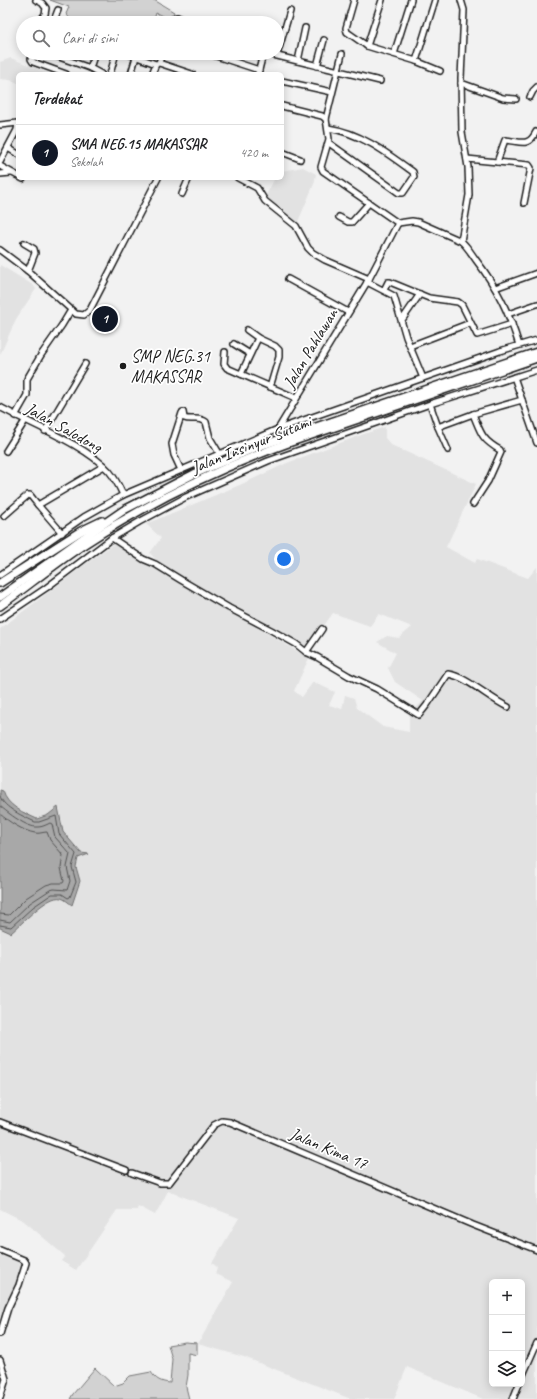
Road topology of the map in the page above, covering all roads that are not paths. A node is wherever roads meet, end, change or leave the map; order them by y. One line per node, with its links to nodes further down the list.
1 (37, 0): 9 (street)
2 (353, 0): 14 (street)
3 (382, 0): 14 (street)
4 (411, 0): 16 (street)
5 (435, 0): 28 (street)
6 (461, 0): 43 (street)
7 (58, 10): 10 (street)
8 (290, 11): 12 (street)
9 (44, 16)
10 (56, 16)
11 (305, 28): 27 (street)
12 (284, 32)
13 (324, 40): 30 (street)
14 (367, 46): 16 (street)
15 (342, 54): 32 (street)
16 (394, 54): 28 (street)
17 (284, 58): 27 (street)
18 (32, 60): 34 (street)
19 (68, 60): 31 (street)
20 (93, 60): 31 (street)
21 (114, 60): 36 (street)
22 (135, 60): 37 (street)
23 (145, 60): 29 (street)
24 (159, 60): 29 (street)
25 (225, 60): 40 (street)
26 (262, 60): 40 (street)
27 (298, 61): 30 (street)
28 (416, 61): 33 (street)
29 (157, 64): 38 (street); 39 (street)
30 (317, 66): 32 (street)
31 (90, 68): 35 (street)
32 (338, 71): 42 (street); 45 (street)
33 (440, 71)
34 (60, 72)
35 (97, 72)
36 (111, 72)
37 (132, 72)
38 (153, 72)
39 (185, 72)
40 (258, 72)
41 (284, 81): 45 (street)
42 (380, 81)
43 (461, 83): 47 (street); 60 (street)
44 (537, 87): 46 (street)
45 (332, 92): 49 (street)
46 (530, 97)
47 (516, 99)
48 (284, 106): 49 (street)
49 (326, 119): 52 (street)
50 (16, 123): 51 (street)
51 (0, 125)
52 (328, 128): 55 (street); 55 (street)
53 (16, 132): 56 (street)
54 (536, 135): 62 (street)
55 (329, 143): 71 (street)
56 (8, 148): 57 (street); 61 (street)
57 (16, 153)
58 (284, 153): 59 (street)
59 (300, 159)
60 (467, 159): 62 (street); 75 (street)
61 (0, 162)
62 (497, 162): 72 (street)
63 (0, 166): 64 (street)
64 (12, 173): 65 (street); 66 (street)
65 (0, 174)
66 (16, 175)
67 (157, 180): 86 (street)
68 (188, 180): 70 (street)
69 (242, 180): 81 (street)
70 (182, 194)
71 (368, 203): 73 (street); 74 (street)
72 (524, 203)
73 (339, 217)
74 (398, 223): 75 (street); 81 (street, Jalan Pahlawan)
75 (460, 241): 82 (street)
76 (24, 243): 78 (street)
77 (0, 250): 78 (street)
78 (28, 271): 86 (street)
79 (537, 273): 82 (street)
80 (288, 279): 87 (street)
81 (368, 280): 83 (street); 87 (street, Jalan Pahlawan)
82 (495, 288): 88 (street)
83 (384, 290): 84 (street); 89 (street)
84 (420, 294): 89 (street); 90 (street)
85 (537, 304): 88 (street)
86 (71, 310): 113 (street)
87 (348, 312): 108 (street, Jalan Pahlawan)
88 (508, 314): 91 (street)
89 (402, 320): 97 (street)
90 (470, 323): 91 (street); 97 (street)
91 (512, 324): 96 (street)
92 (248, 330): 93 (street)
93 (258, 338): 100 (street); 107 (street)
94 (537, 340): 96 (street)
95 (234, 344): 100 (street)
96 (519, 345): 106 (street)
97 (410, 346): 106 (street)
98 (225, 352): 104 (street)
99 (537, 352): 127 (highway, Jalan Insinyur Sutami)
100 (250, 354): 104 (street)
101 (537, 358): 134 (highway, Jalan Insinyur Sutami)
102 (85, 364): 117 (street)
103 (537, 370): 105 (street)
104 (241, 374): 107 (street)
105 (514, 376): 109 (street); 110 (street)
106 (423, 378): 116 (street)
107 (270, 387): 108 (street)
108 (296, 398): 116 (street, Jalan Pahlawan)
109 (522, 400): 112 (street); 118 (street)
110 (430, 404): 115 (street); 130 (street)
111 (0, 407): 113 (street, Jalan Salodong)
112 (473, 414): 115 (street); 125 (street)
113 (15, 416): 114 (street, Jalan Salodong)
114 (25, 421): 117 (street, Jalan Salodong); 120 (street)
115 (438, 428): 119 (street)
116 (278, 429): 121 (street)
117 (45, 431): 122 (street, Jalan Salodong)
118 (537, 443)
119 (448, 450)
120 (6, 451)
121 (220, 453): 123 (street); 123 (street)
122 (104, 466): 124 (street, Jalan Salodong); 126 (street)
123 (181, 470): 124 (street)
124 (123, 494): 129 (street)
125 (473, 504)
126 (38, 505): 128 (street); 129 (street)
127 (124, 510): 132 (highway); 133 (highway, Jalan Insinyur Sutami)
128 (4, 516)
129 (62, 533): 131 (street)
130 (112, 538): 135 (street); 137 (street)
131 (0, 575)
132 (0, 583)
133 (0, 597)
134 (0, 606)
135 (0, 619)
136 (322, 629): 137 (street)
137 (306, 652): 138 (street)
138 (508, 707)
139 (0, 1122): 140 (street)
140 (126, 1170)
141 (132, 1173): 143 (street, Jalan Kima 17)
142 (0, 1250): 144 (street)
143 (537, 1250)
144 (0, 1334)
145 (537, 1342): 147 (street)
146 (0, 1360): 149 (street)
147 (525, 1370)
148 (518, 1387): 150 (street)
149 (0, 1398)
150 (513, 1399)

